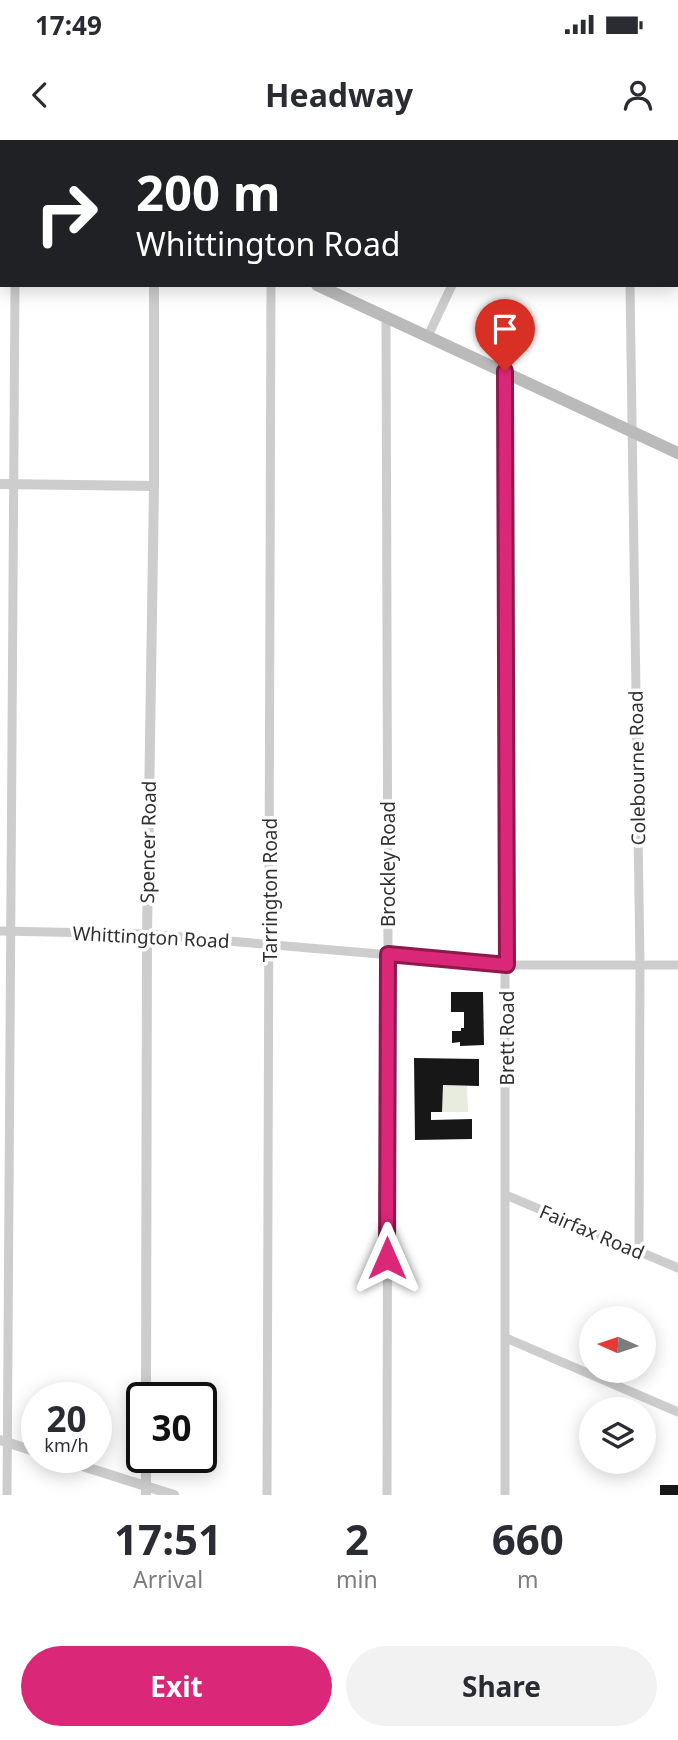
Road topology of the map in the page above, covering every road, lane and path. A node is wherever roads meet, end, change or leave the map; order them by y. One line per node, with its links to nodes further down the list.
1 (15, 287): 13 (street)
2 (155, 287): 14 (street, Spencer Road)
3 (271, 287): 17 (street, Tarrington Road)
4 (321, 287): 7 (main road)
5 (451, 287): 8 (street)
6 (630, 287): 10 (street, Colebourne Road)
7 (386, 317): 8 (main road); 18 (street, Brockley Road)
8 (428, 337): 9 (main road)
9 (505, 371): 10 (main road); 19 (street, Brett Road)
10 (633, 432): 11 (main road); 20 (street, Colebourne Road)
11 (678, 453)
12 (0, 484): 13 (street)
13 (12, 484): 14 (street); 15 (street)
14 (154, 486): 16 (street, Spencer Road)
15 (5, 931): 16 (street, Whittington Road); 28 (street)
16 (147, 934): 17 (street, Whittington Road); 26 (street, Spencer Road)
17 (270, 943): 18 (street, Whittington Road); 34 (street, Tarrington Road)
18 (388, 954): 19 (street, Whittington Road); 35 (street, Brockley Road)
19 (507, 965): 20 (street, Whittington Road); 22 (street, Brett Road)
20 (640, 965): 21 (street, Whittington Road); 23 (street, Colebourne Road)
21 (678, 965)
22 (506, 1195): 23 (street, Fairfax Road); 25 (street, Brett Road)
23 (639, 1251): 24 (street, Fairfax Road)
24 (678, 1269)
25 (506, 1338): 27 (street); 36 (street, Brett Road)
26 (146, 1382)
27 (678, 1412)
28 (3, 1441): 29 (street); 32 (street)
29 (21, 1446)
30 (99, 1473): 31 (street)
31 (146, 1490): 33 (street)
32 (6, 1495)
33 (174, 1495)
34 (267, 1495)
35 (387, 1495)
36 (505, 1495)

